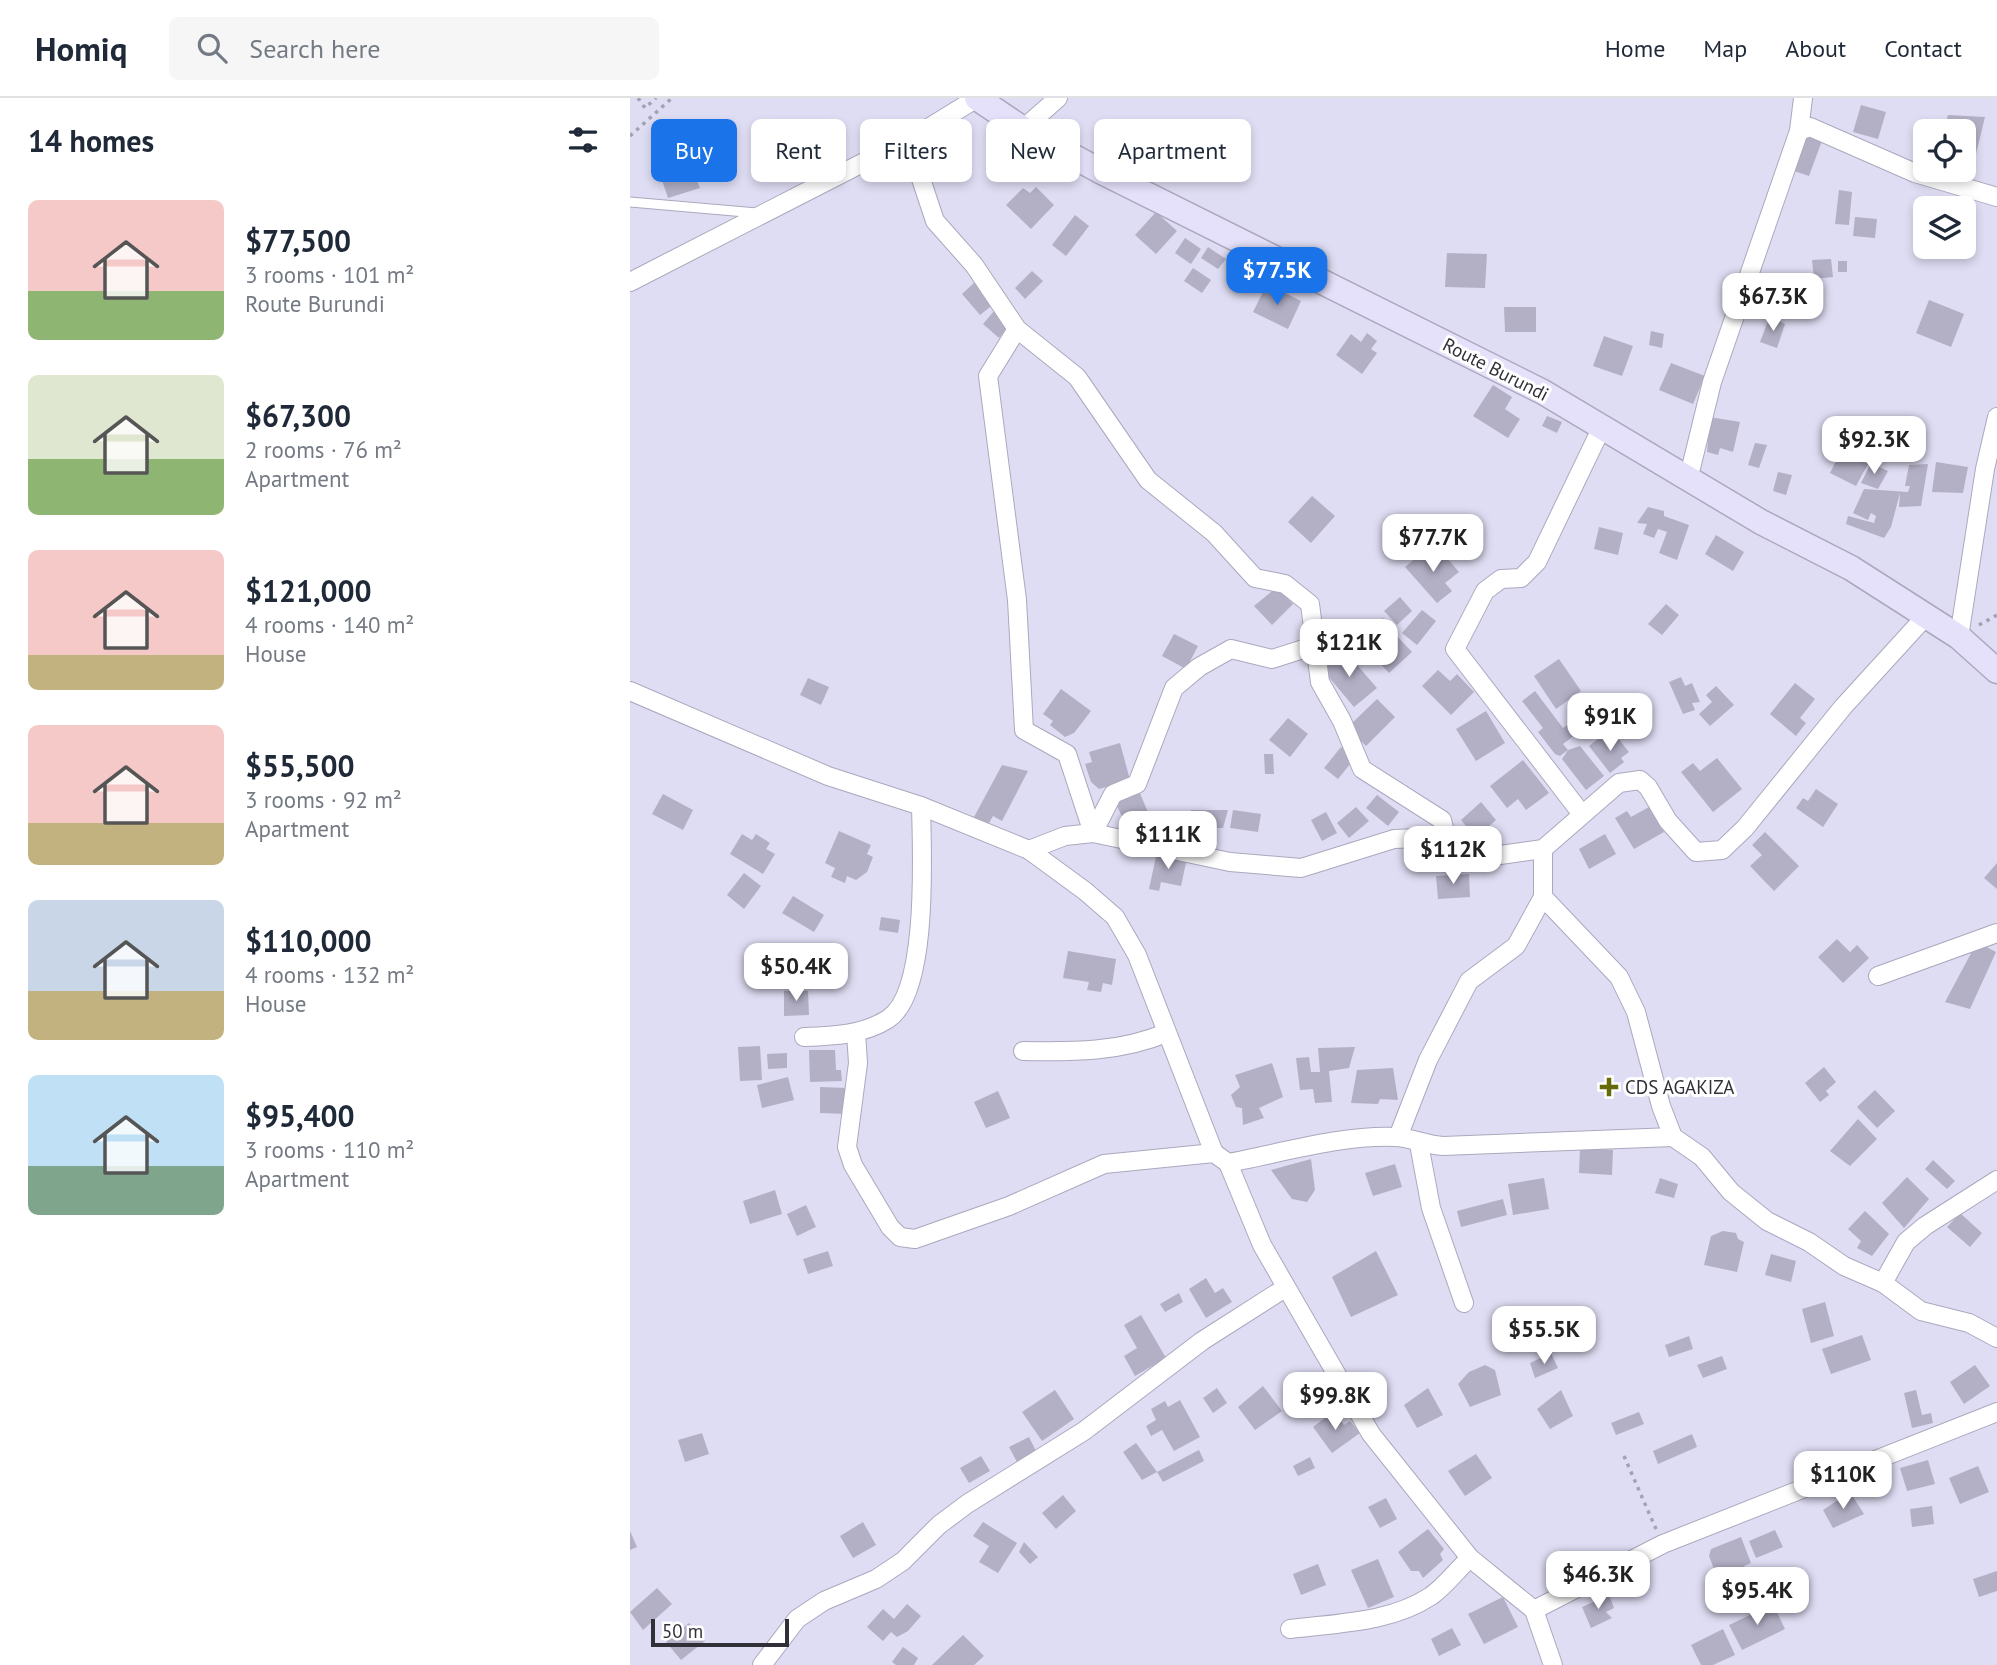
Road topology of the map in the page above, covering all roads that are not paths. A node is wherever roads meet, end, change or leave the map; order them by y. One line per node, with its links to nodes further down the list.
1 (977, 98): 4 (street); 5 (main road, Route Burundi)
2 (1058, 98): 6 (street)
3 (1803, 98): 7 (street)
4 (942, 119)
5 (1008, 119)
6 (1034, 119)
7 (1799, 131): 11 (street); 18 (street)
8 (1080, 160): 17 (main road, Route Burundi)
9 (860, 165): 13 (street)
10 (922, 182): 15 (street)
11 (1997, 197)
12 (630, 202): 13 (lane)
13 (765, 213): 14 (street)
14 (630, 282)
15 (1017, 329): 21 (street); 26 (street)
16 (1997, 417): 20 (street)
17 (1601, 429): 18 (main road, Route Burundi); 25 (street)
18 (1688, 480): 19 (main road, Route Burundi)
19 (1926, 616): 20 (main road, Route Burundi); 25 (street)
20 (1959, 637): 22 (main road, Route Burundi)
21 (1316, 645): 26 (street); 27 (street)
22 (1997, 671)
23 (630, 691): 24 (street)
24 (921, 806): 29 (street); 33 (street)
25 (1581, 813): 28 (street)
26 (1093, 833): 27 (street); 29 (street)
27 (1449, 848): 28 (street)
28 (1543, 849): 30 (street)
29 (1029, 850): 34 (street)
30 (1544, 897): 37 (street); 38 (street)
31 (1997, 933): 32 (street)
32 (1878, 976)
33 (856, 1032): 35 (street); 40 (street)
34 (1166, 1033): 36 (street); 40 (street)
35 (804, 1037)
36 (1023, 1051)
37 (1398, 1137): 39 (street); 40 (street)
38 (1673, 1137): 39 (street); 42 (street)
39 (1419, 1144): 44 (street)
40 (1221, 1158): 43 (street)
41 (1997, 1180): 42 (street)
42 (1883, 1283): 45 (street)
43 (1285, 1288): 47 (street); 50 (street)
44 (1464, 1303)
45 (1997, 1338)
46 (1997, 1412): 48 (street)
47 (1470, 1558): 48 (street); 49 (street)
48 (1534, 1610): 51 (street)
49 (1290, 1629)
50 (762, 1665)
51 (1553, 1665)

